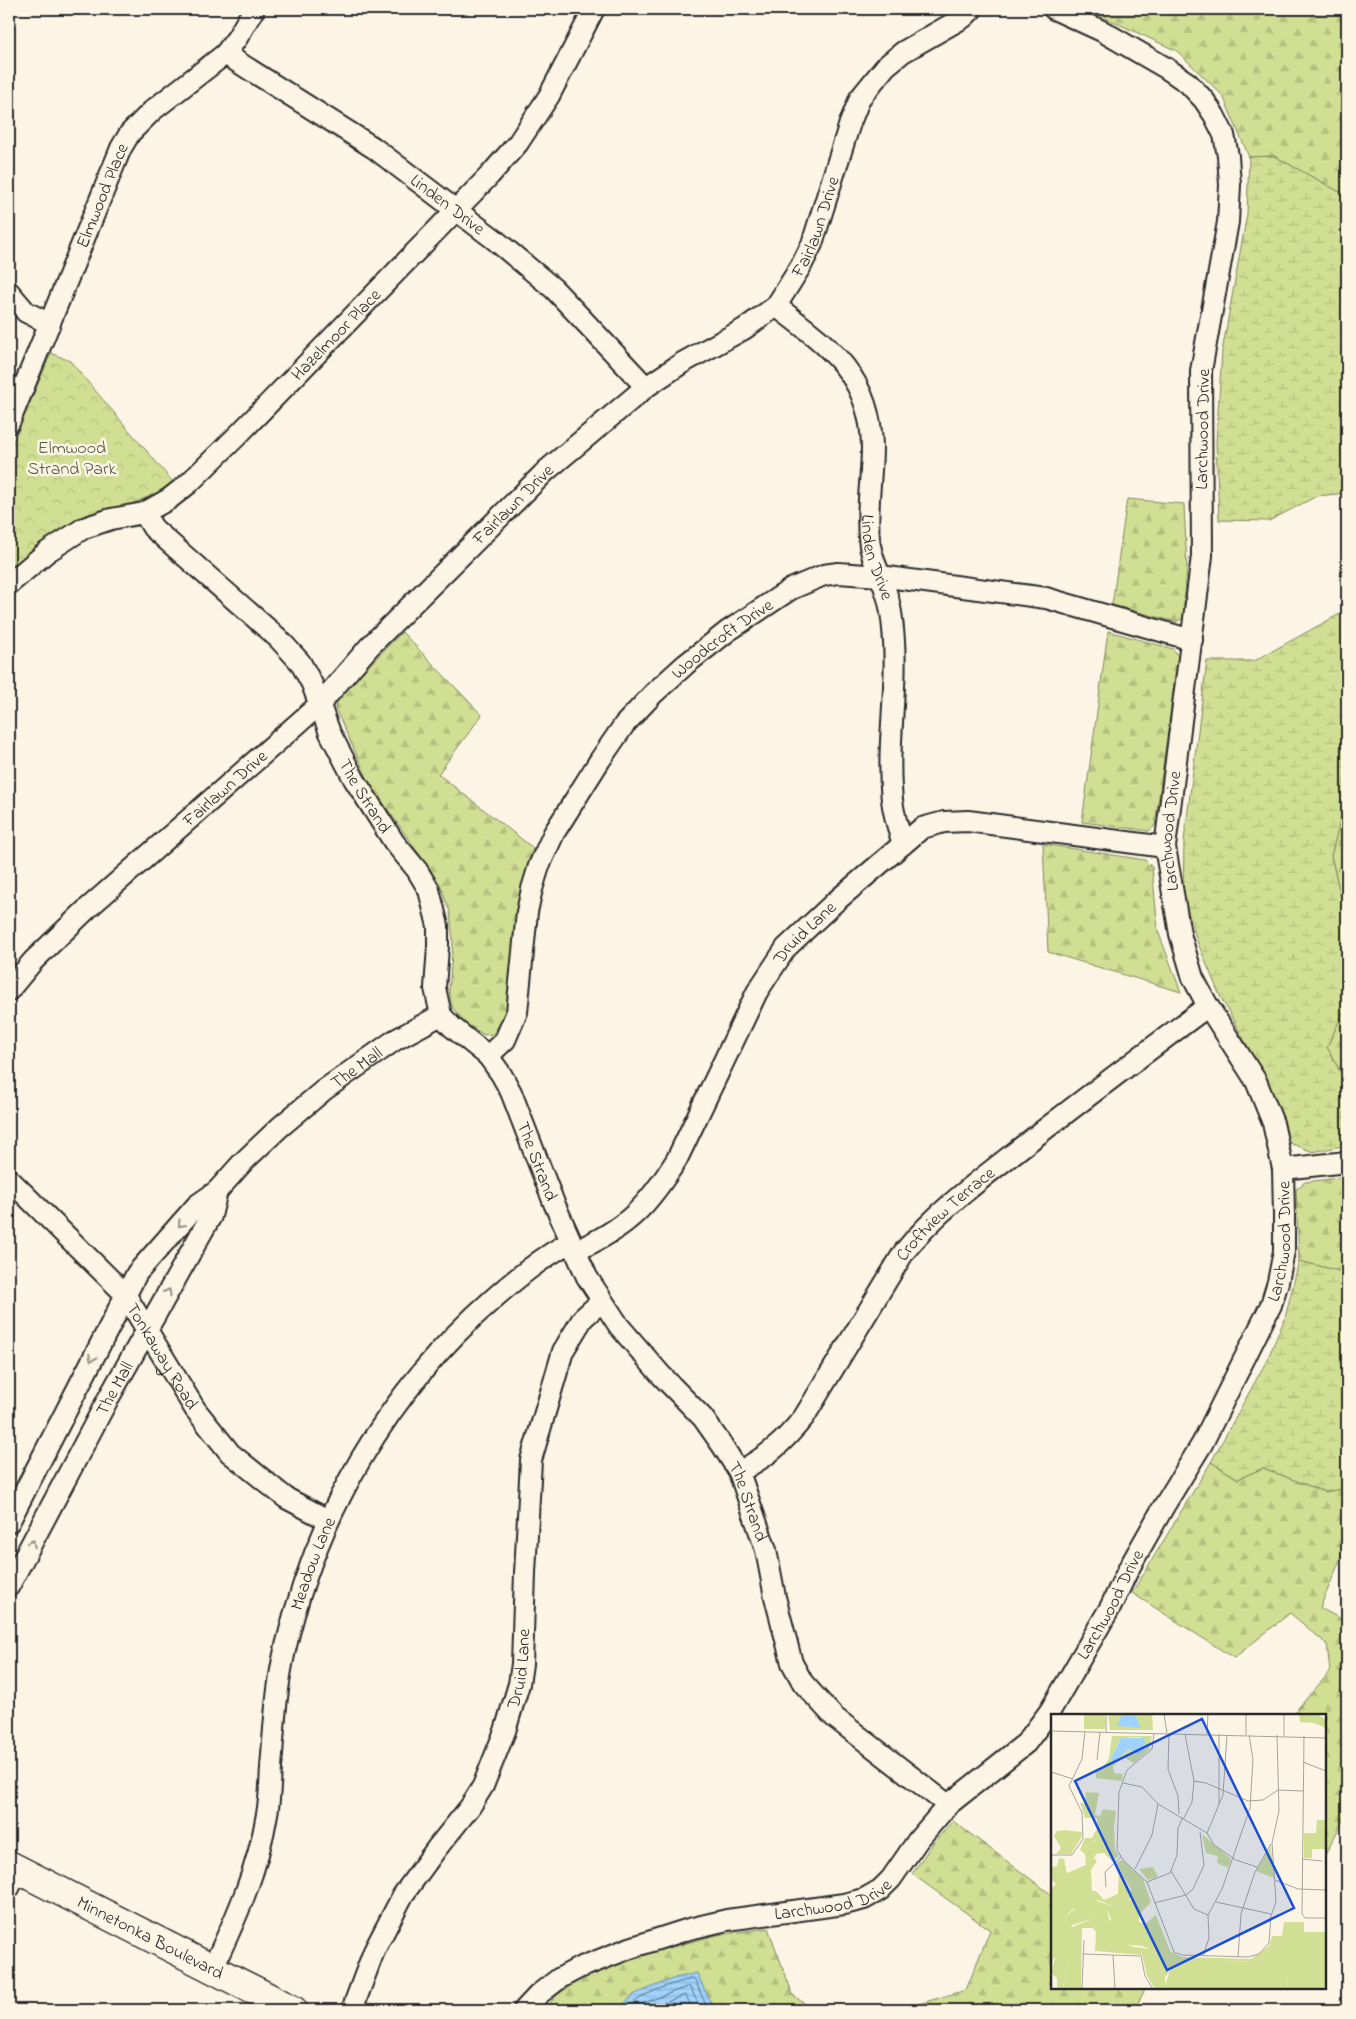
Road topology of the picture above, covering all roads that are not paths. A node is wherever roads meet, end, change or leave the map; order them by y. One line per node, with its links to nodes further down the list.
1 (254, 9): 5 (street, Elmwood Place)
2 (594, 9): 6 (street, Hazelmoor Place)
3 (972, 9): 8 (street, Fairlawn Drive)
4 (1054, 9): 15 (street, Larchwood Drive)
5 (225, 54): 6 (street, Linden Drive); 9 (street, Elmwood Place)
6 (454, 210): 10 (street, Linden Drive); 12 (street, Hazelmoor Place)
7 (9, 292): 9 (street)
8 (776, 306): 10 (street, Fairlawn Drive); 13 (street, Linden Drive)
9 (50, 324): 11 (street, Elmwood Place)
10 (646, 387): 16 (street, Fairlawn Drive)
11 (9, 423)
12 (144, 513): 14 (street, Hazelmoor Place); 16 (street, The Strand)
13 (880, 576): 15 (street, Woodcroft Drive); 17 (street, Linden Drive); 22 (street, Woodcroft Drive)
14 (9, 584)
15 (1192, 640): 18 (street, Larchwood Drive)
16 (320, 704): 19 (street, Fairlawn Drive); 21 (street, The Strand)
17 (903, 844): 18 (street, Druid Lane); 27 (street, Druid Lane)
18 (1165, 847): 20 (street, Larchwood Drive)
19 (9, 990)
20 (1208, 1006): 24 (street, Larchwood Drive); 31 (street, Croftview Terrace)
21 (440, 1015): 22 (street, The Strand); 26 (street, The Mall)
22 (488, 1056): 27 (street, The Strand)
23 (1347, 1162): 24 (street)
24 (1283, 1169): 35 (street, Larchwood Drive)
25 (9, 1179): 28 (street, Tonkaway Road)
26 (217, 1191): 28 (street, The Mall, one-way to 28); 30 (street, The Mall, one-way to 26)
27 (573, 1246): 29 (street, The Strand); 32 (street, Meadow Lane)
28 (125, 1294): 30 (street, Tonkaway Road); 33 (street, The Mall, one-way to 33)
29 (602, 1301): 31 (street, The Strand); 39 (street, Druid Lane)
30 (147, 1328): 32 (street, Tonkaway Road); 34 (street, The Mall, one-way to 30)
31 (739, 1472): 35 (street, The Strand)
32 (328, 1520): 37 (street, Meadow Lane)
33 (9, 1522)
34 (9, 1586)
35 (948, 1805): 40 (street, Larchwood Drive)
36 (12, 1874): 37 (main road, Minnetonka Boulevard)
37 (212, 1969): 38 (main road, Minnetonka Boulevard)
38 (293, 2010)
39 (352, 2010)
40 (524, 2010)

